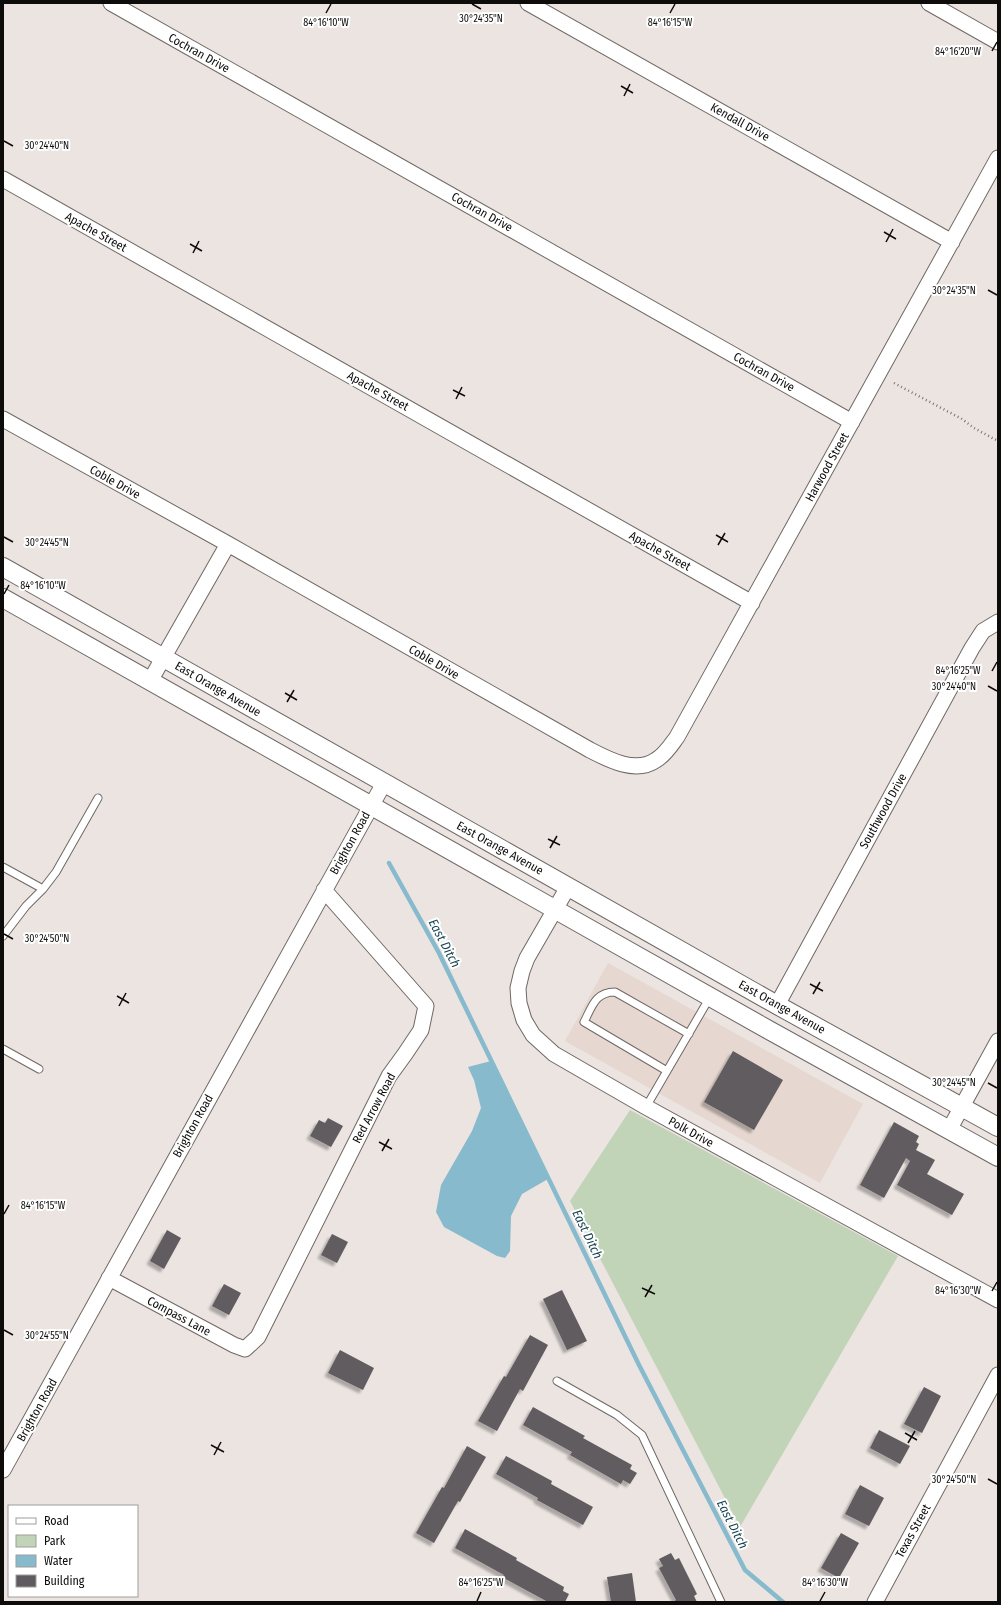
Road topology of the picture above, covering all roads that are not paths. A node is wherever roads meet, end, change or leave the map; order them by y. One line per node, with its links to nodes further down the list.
1 (111, 3): 4 (street, Cochran Drive)
2 (528, 3): 8 (street, Kendall Drive)
3 (929, 3): 5 (street)
4 (134, 9): 10 (street, Cochran Drive)
5 (998, 42)
6 (998, 158): 8 (street, Harwood Street)
7 (3, 179): 14 (street, Apache Street)
8 (952, 242): 10 (street, Harwood Street)
9 (3, 419): 11 (street, Coble Drive)
10 (852, 422): 14 (street, Harwood Street)
11 (228, 544): 16 (street); 18 (street, Coble Drive)
12 (3, 567): 16 (street, East Orange Avenue)
13 (3, 598): 17 (street)
14 (752, 603): 18 (street, Harwood Street)
15 (997, 622): 29 (street, Southwood Drive)
16 (164, 658): 17 (street); 19 (street, East Orange Avenue)
17 (150, 681): 21 (street)
18 (645, 765)
19 (384, 783): 21 (street, Brighton Road); 23 (street, East Orange Avenue)
20 (98, 798): 24 (lane)
21 (371, 806): 25 (street, Brighton Road); 26 (street)
22 (3, 867): 24 (lane)
23 (568, 886): 26 (street, Polk Drive); 29 (street, East Orange Avenue)
24 (43, 889): 27 (lane)
25 (324, 890): 40 (street, Brighton Road); 42 (street, Red Arrow Road)
26 (555, 910): 28 (street); 35 (street, Polk Drive)
27 (3, 936)
28 (710, 997): 30 (lane); 38 (street)
29 (777, 1004): 36 (street, East Orange Avenue)
30 (689, 1034): 34 (lane); 34 (lane)
31 (998, 1041): 36 (street)
32 (3, 1049): 33 (lane)
33 (39, 1069)
34 (668, 1071): 35 (lane)
35 (646, 1107): 41 (street, Polk Drive)
36 (962, 1107): 37 (street, East Orange Avenue); 38 (street)
37 (998, 1127)
38 (949, 1130): 39 (street)
39 (998, 1157)
40 (109, 1278): 42 (street, Compass Lane); 45 (street, Brighton Road)
41 (998, 1300)
42 (250, 1346)
43 (998, 1375): 47 (street, Texas Street)
44 (557, 1381): 46 (lane)
45 (3, 1470)
46 (721, 1602)
47 (875, 1602)

